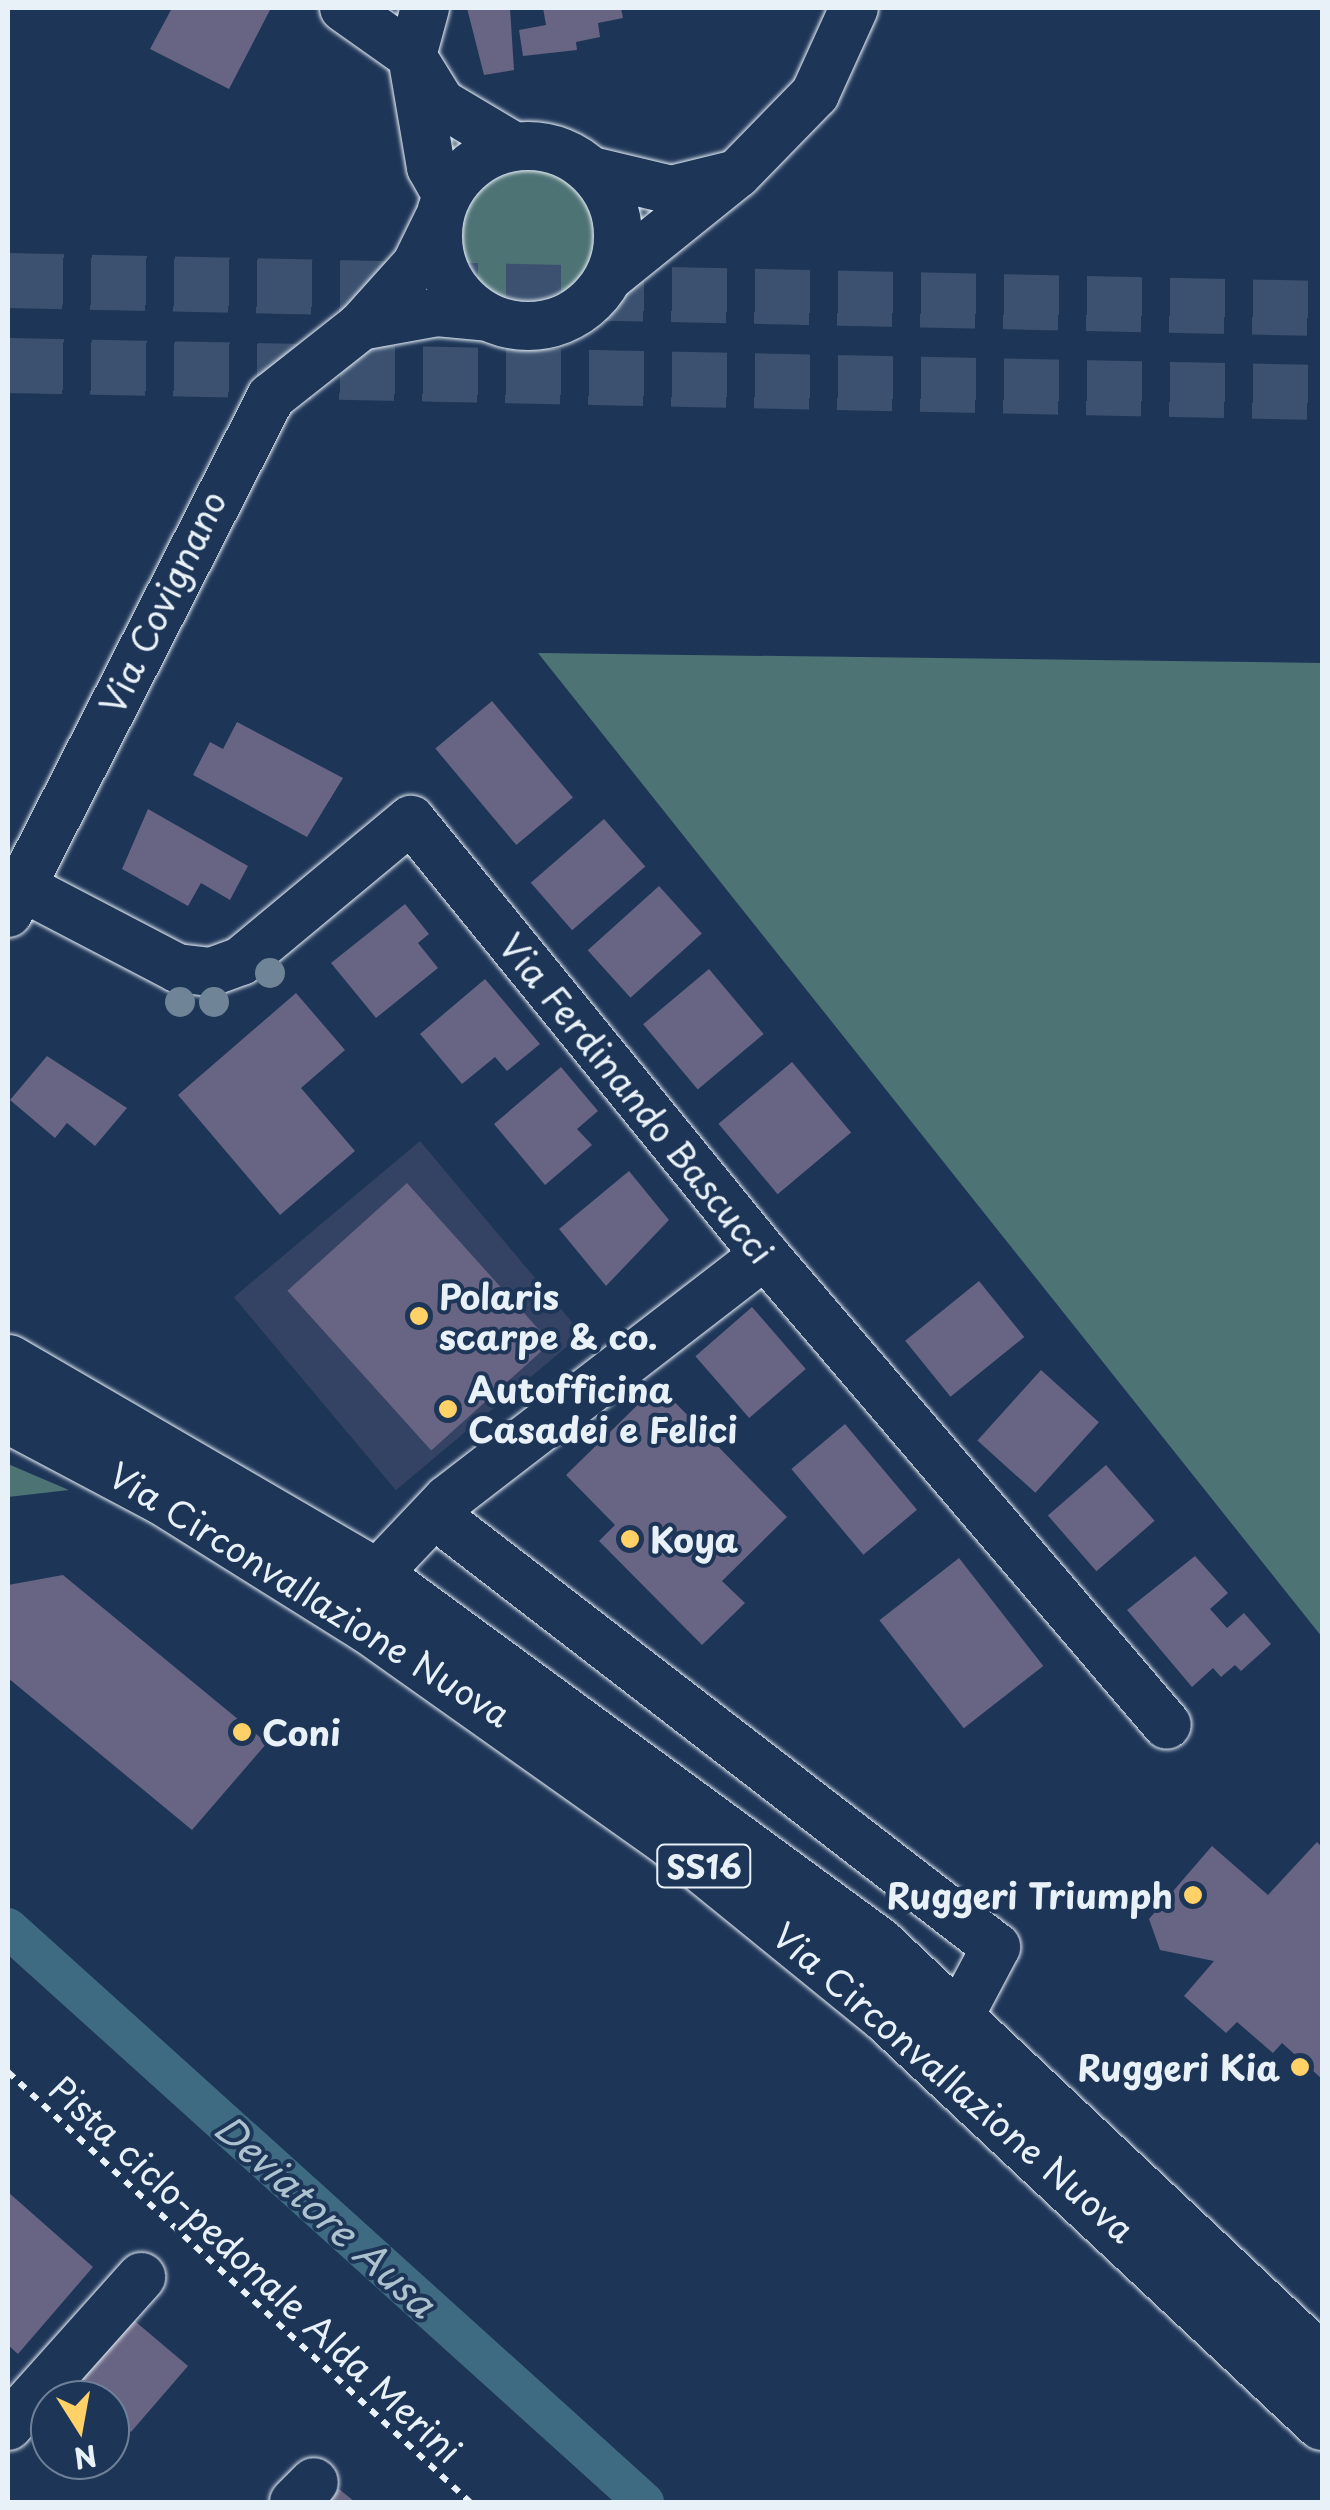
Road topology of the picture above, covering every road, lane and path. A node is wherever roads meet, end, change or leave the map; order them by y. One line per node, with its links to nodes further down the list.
1 (344, 8): 4 (street)
2 (426, 8): 4 (street)
3 (854, 8): 7 (street)
4 (412, 56): 5 (street); 8 (street)
5 (513, 146): 6 (street); 8 (street)
6 (592, 171): 7 (street); 9 (street)
7 (737, 174): 9 (street)
8 (442, 208): 10 (street); 11 (street, Via Covignano)
9 (610, 276): 10 (street)
10 (488, 317): 11 (street, Via Covignano)
11 (361, 326): 12 (street, Via Covignano)
12 (15, 900): 13 (street, Via Ferdinando Bascucci)
13 (765, 1255): 16 (street); 18 (street, Via Ferdinando Bascucci)
14 (8, 1362): 17 (main road, Via Circonvallazione Nuova / SS16)
15 (8, 1415): 23 (main road, Via Circonvallazione Nuova / SS16)
16 (435, 1515): 17 (street); 19 (street, Via Circonvallazione Nuova)
17 (375, 1576): 19 (main road, Via Circonvallazione Nuova / SS16)
18 (1167, 1725)
19 (960, 2016): 22 (main road, Via Circonvallazione Nuova / SS16)
20 (8, 2072): 25 (path, Pista ciclo-pedonale Alda Merini)
21 (142, 2277): 24 (street)
22 (1322, 2363)
23 (1322, 2422)
24 (8, 2426)
25 (470, 2502)

